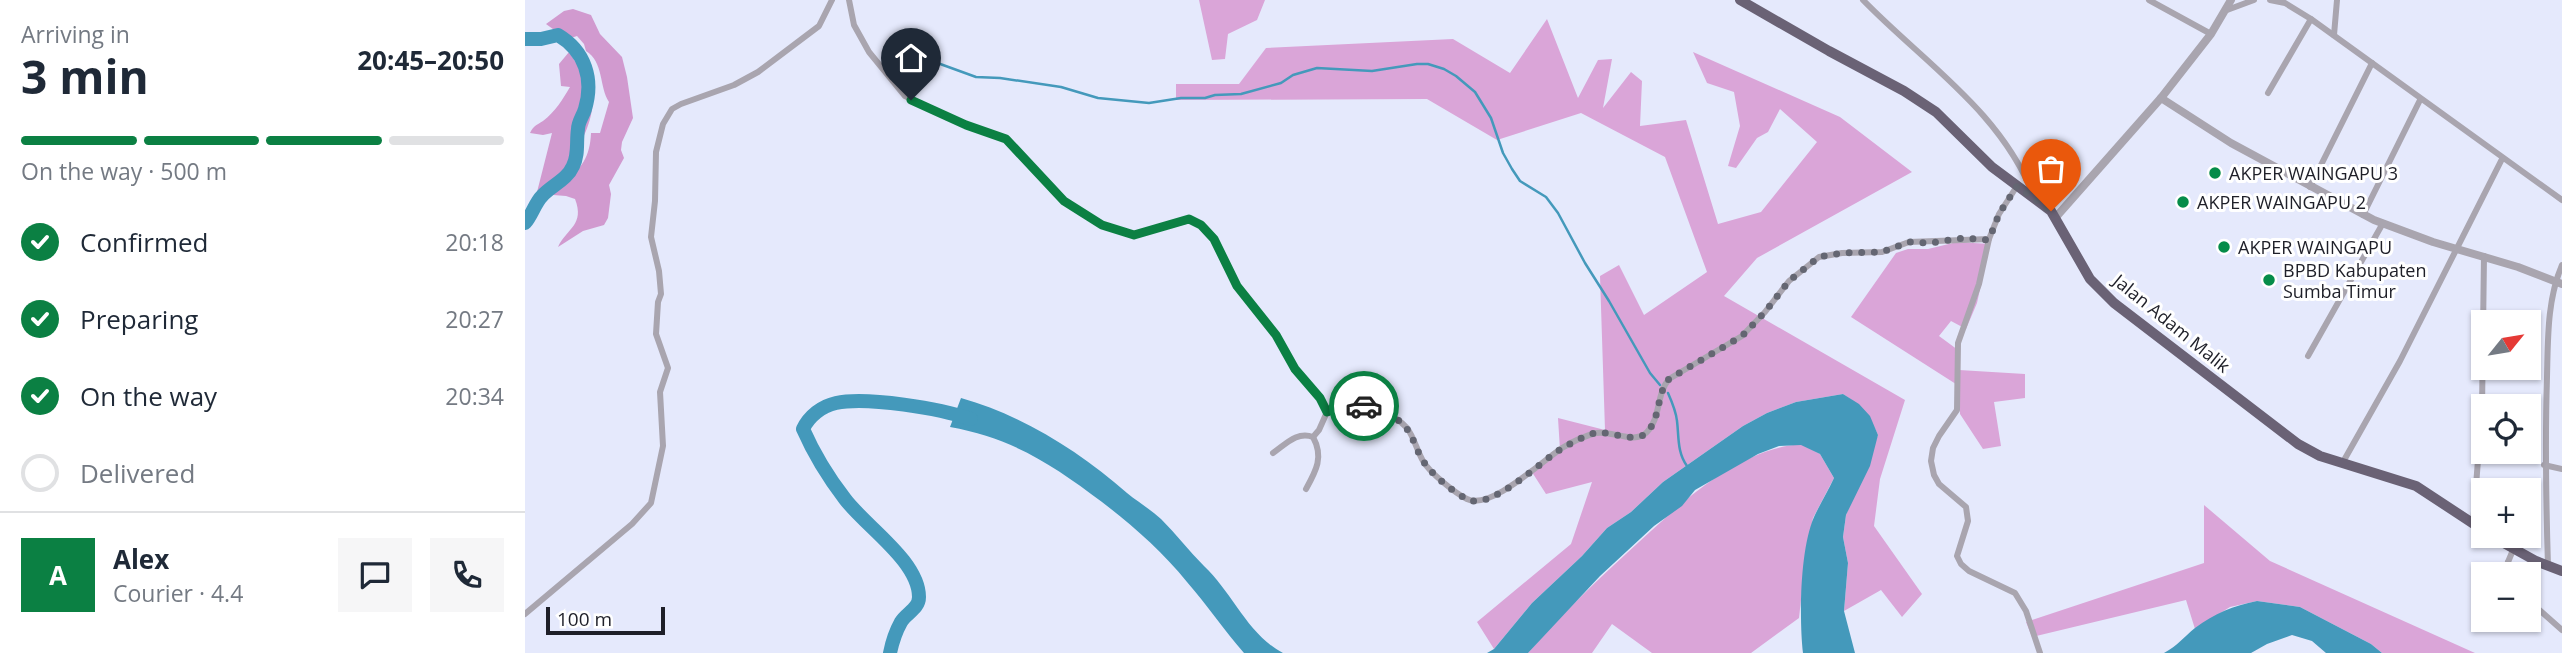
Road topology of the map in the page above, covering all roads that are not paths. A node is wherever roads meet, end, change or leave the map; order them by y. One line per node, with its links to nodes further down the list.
1 (832, 0): 47 (street)
2 (849, 0): 32 (street)
3 (1740, 0): 19 (highway, Jalan Adam Malik)
4 (1863, 0): 21 (street)
5 (2148, 0): 12 (street)
6 (2231, 0): 10 (street)
7 (2253, 0): 10 (street)
8 (2270, 0): 11 (street)
9 (2337, 0): 13 (street)
10 (2227, 10): 12 (street)
11 (2311, 19): 13 (street); 15 (street)
12 (2211, 34): 16 (street)
13 (2334, 35): 14 (street)
14 (2372, 63): 17 (street); 20 (street)
15 (2268, 93)
16 (2161, 98): 20 (street); 24 (street)
17 (2420, 100): 18 (street); 23 (street)
18 (2502, 159): 22 (street); 27 (street)
19 (2017, 186): 21 (highway, Jalan Adam Malik); 26 (street)
20 (2310, 187): 23 (street)
21 (2035, 198): 24 (highway, Jalan Adam Malik)
22 (2562, 200)
23 (2363, 215): 25 (street)
24 (2056, 217): 35 (highway, Jalan Adam Malik)
25 (2383, 223): 27 (street); 31 (street)
26 (1989, 239): 32 (street); 49 (street)
27 (2456, 249): 28 (street); 35 (street)
28 (2484, 256): 30 (street); 38 (street)
29 (2562, 265): 30 (street)
30 (2559, 283): 36 (street)
31 (2308, 356)
32 (1327, 412): 33 (street)
33 (1313, 437): 34 (street); 39 (street)
34 (1273, 453)
35 (2343, 462): 40 (highway, Jalan Adam Malik)
36 (2545, 465): 37 (street); 44 (street)
37 (2562, 469)
38 (2477, 478)
39 (1306, 489)
40 (2471, 523)
41 (2510, 548): 42 (highway)
42 (2513, 550): 43 (street); 44 (highway)
43 (2508, 562)
44 (2549, 568): 45 (highway)
45 (2562, 571)
46 (2541, 611): 48 (street)
47 (525, 614)
48 (2562, 630)
49 (2040, 653)

